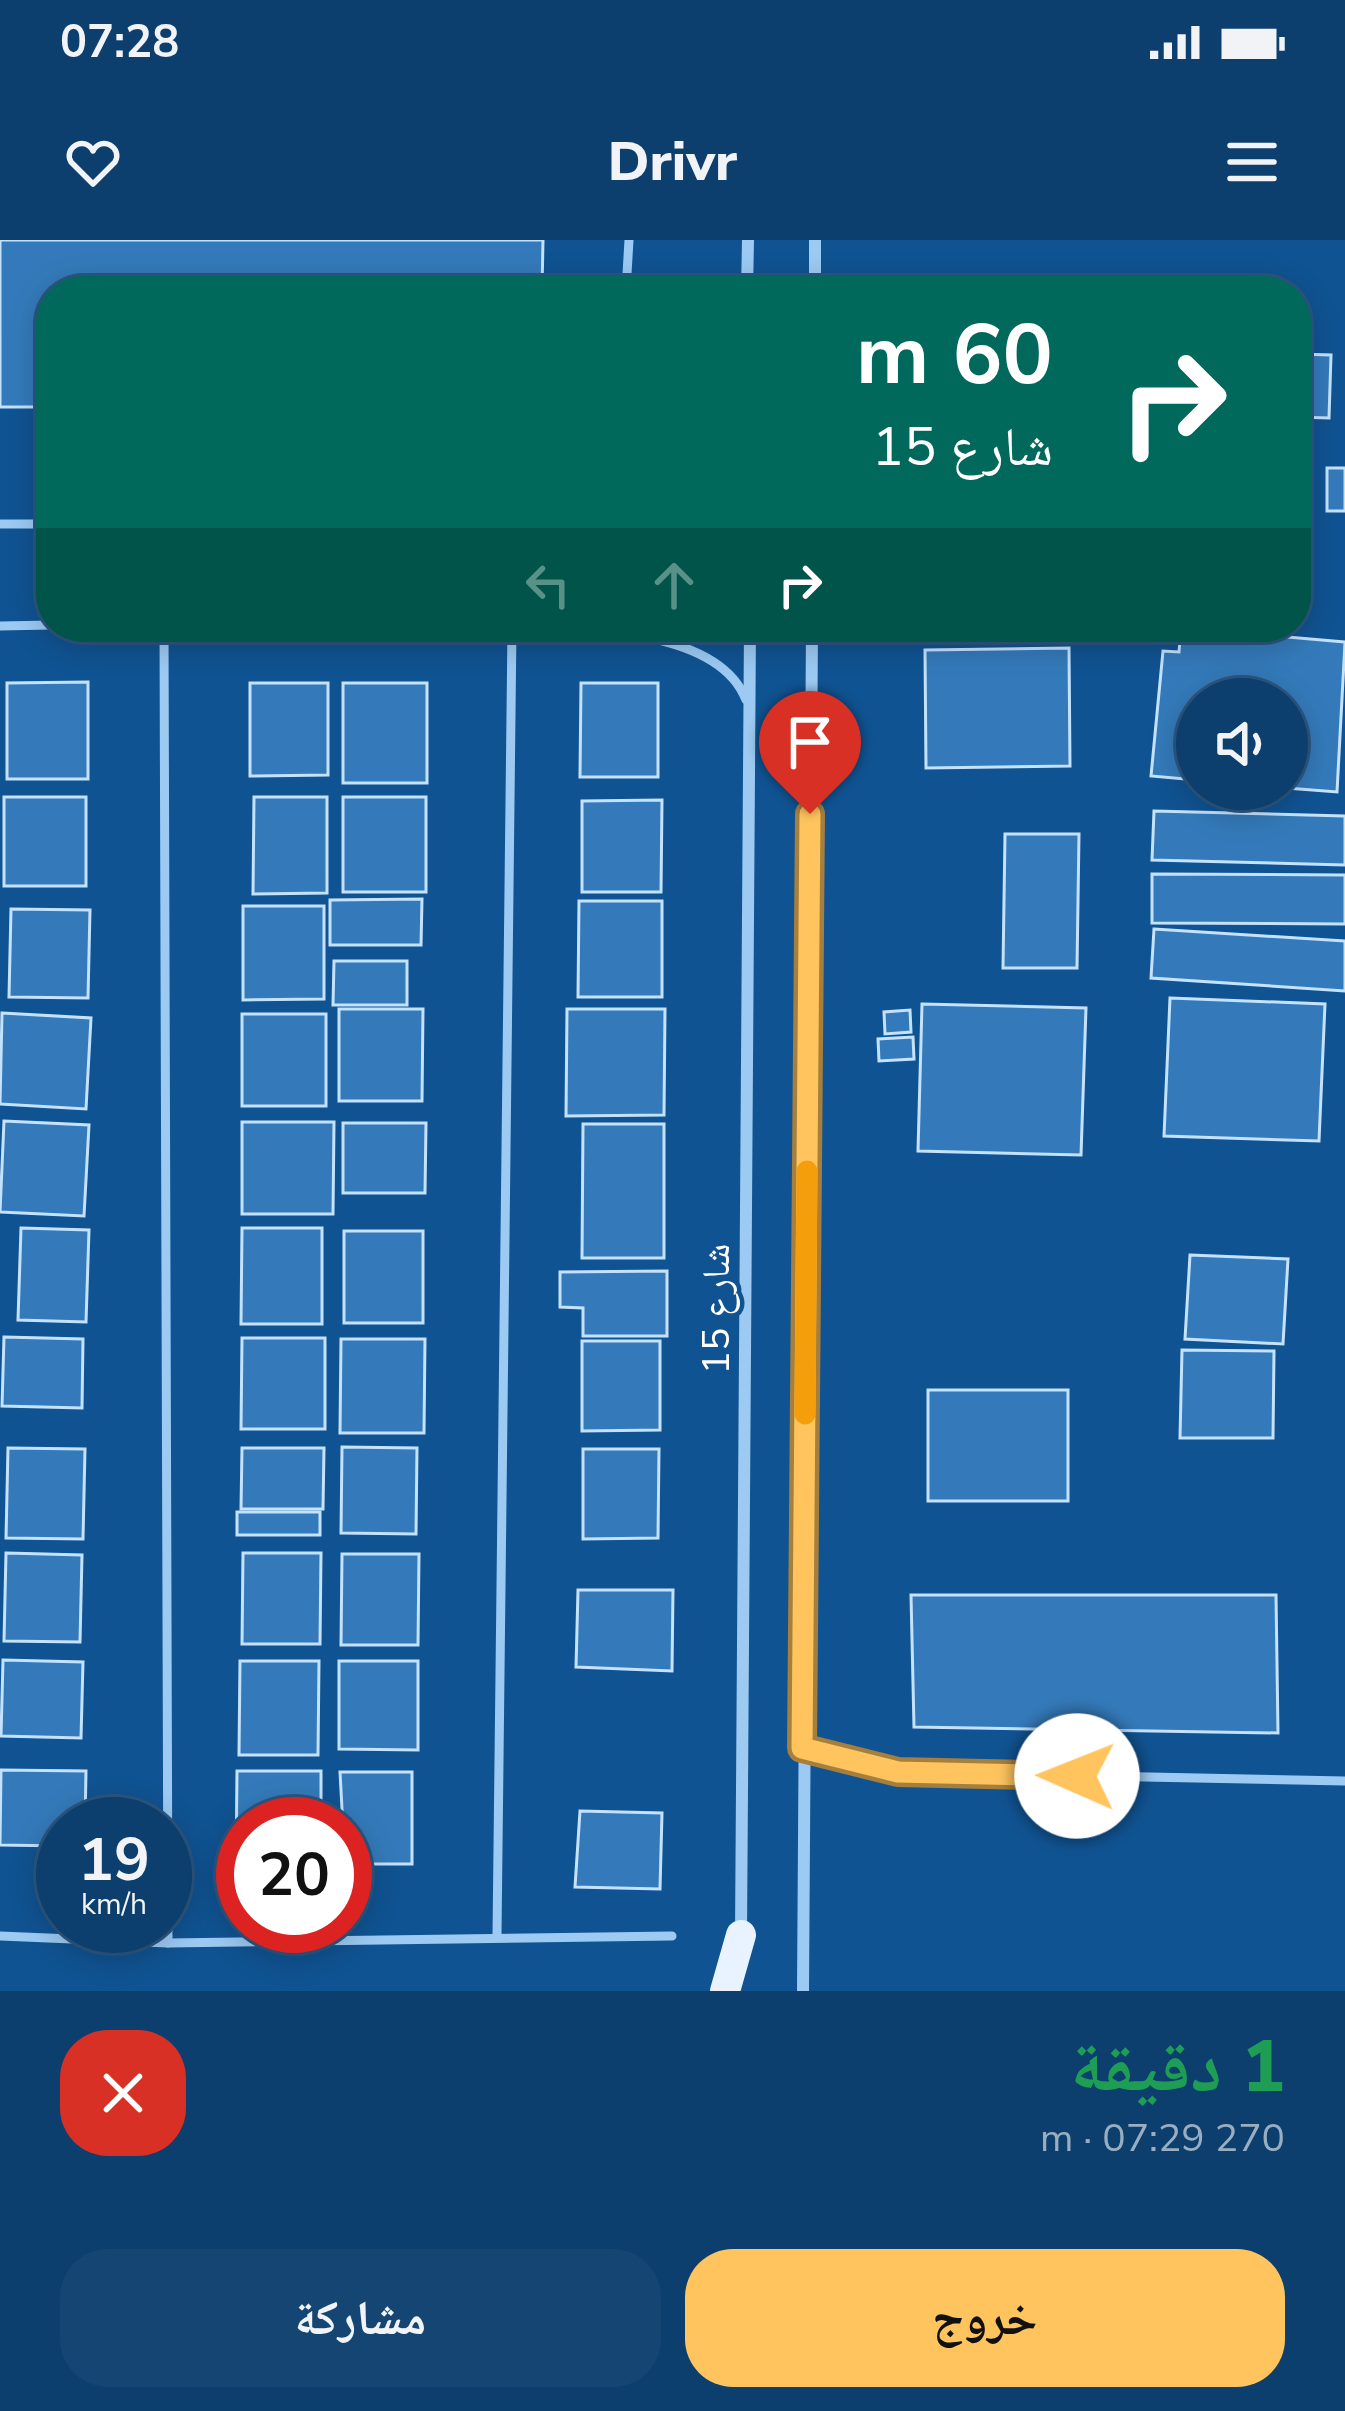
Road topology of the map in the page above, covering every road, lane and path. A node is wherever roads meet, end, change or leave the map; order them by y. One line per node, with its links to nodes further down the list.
1 (629, 240): 4 (lane)
2 (748, 240): 5 (street)
3 (815, 240): 6 (street)
4 (627, 276)
5 (747, 276)
6 (815, 276)
7 (0, 524): 8 (lane)
8 (36, 524)
9 (36, 625): 10 (lane)
10 (0, 626)
11 (164, 642): 19 (lane)
12 (512, 642): 20 (lane)
13 (662, 642): 16 (lane)
14 (750, 642): 16 (street, شارع 15)
15 (812, 642): 17 (street)
16 (751, 712): 21 (street, شارع 15)
17 (802, 1748): 18 (lane); 28 (street)
18 (1345, 1781)
19 (168, 1797)
20 (497, 1935): 23 (lane); 25 (lane)
21 (741, 1935): 26 (main road); 27 (street, شارع 15)
22 (0, 1936): 24 (lane)
23 (672, 1936)
24 (36, 1938)
25 (192, 1942)
26 (725, 1991)
27 (739, 1991)
28 (803, 1991)

